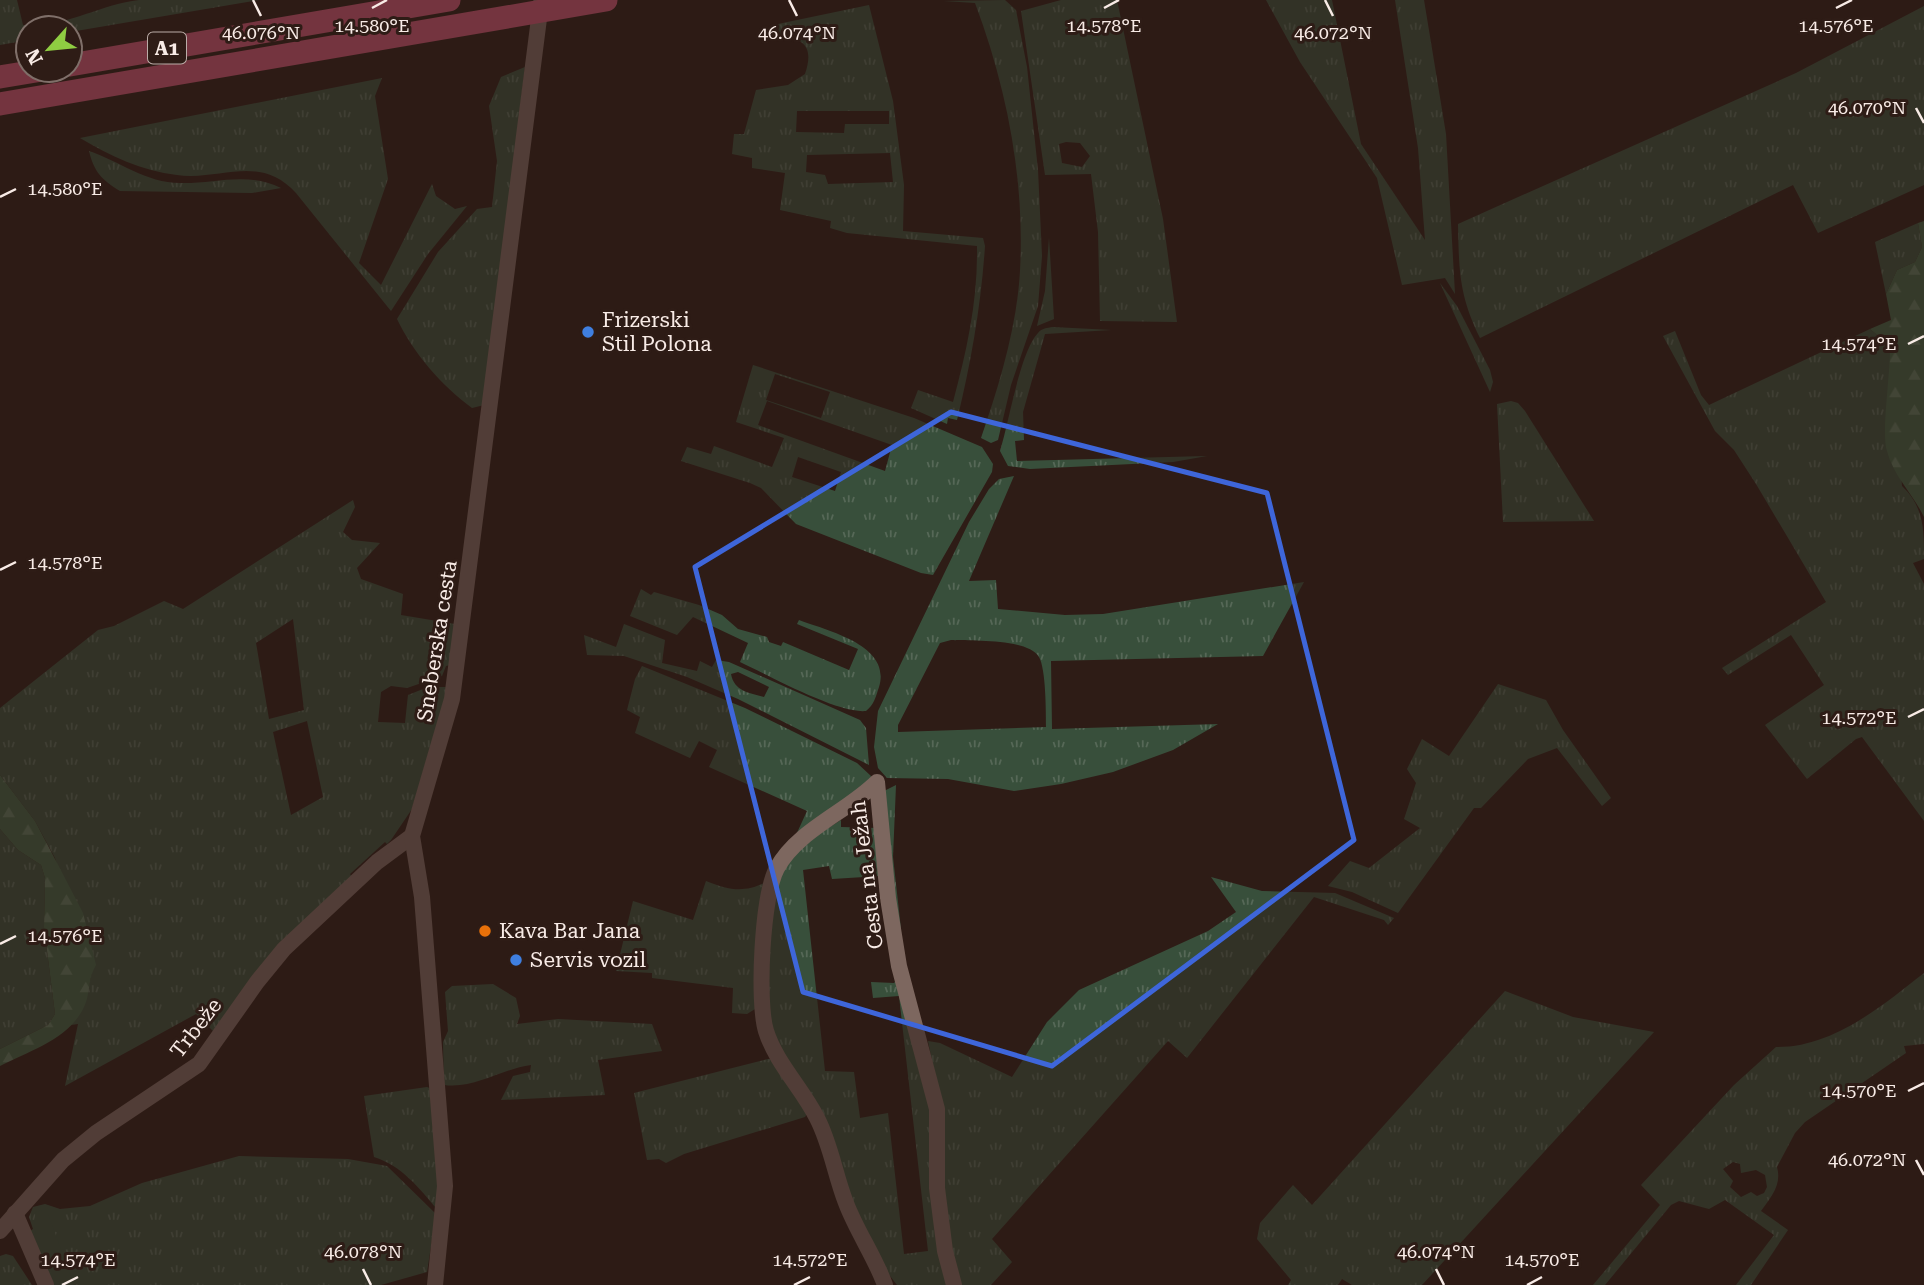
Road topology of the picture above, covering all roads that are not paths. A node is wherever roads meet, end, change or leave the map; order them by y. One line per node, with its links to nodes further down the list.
1 (449, 0): 4 (highway, A1)
2 (542, 0): 6 (street, Sneberska cesta)
3 (606, 0): 5 (highway, A1)
4 (84, 63)
5 (0, 104)
6 (412, 836): 7 (street, Trbeže); 10 (street, Sneberska cesta)
7 (15, 1213): 8 (street, Trbeže); 9 (street)
8 (0, 1231)
9 (46, 1285)
10 (435, 1285)
11 (885, 1285): 12 (street, Cesta na Ježah)
12 (954, 1285)

